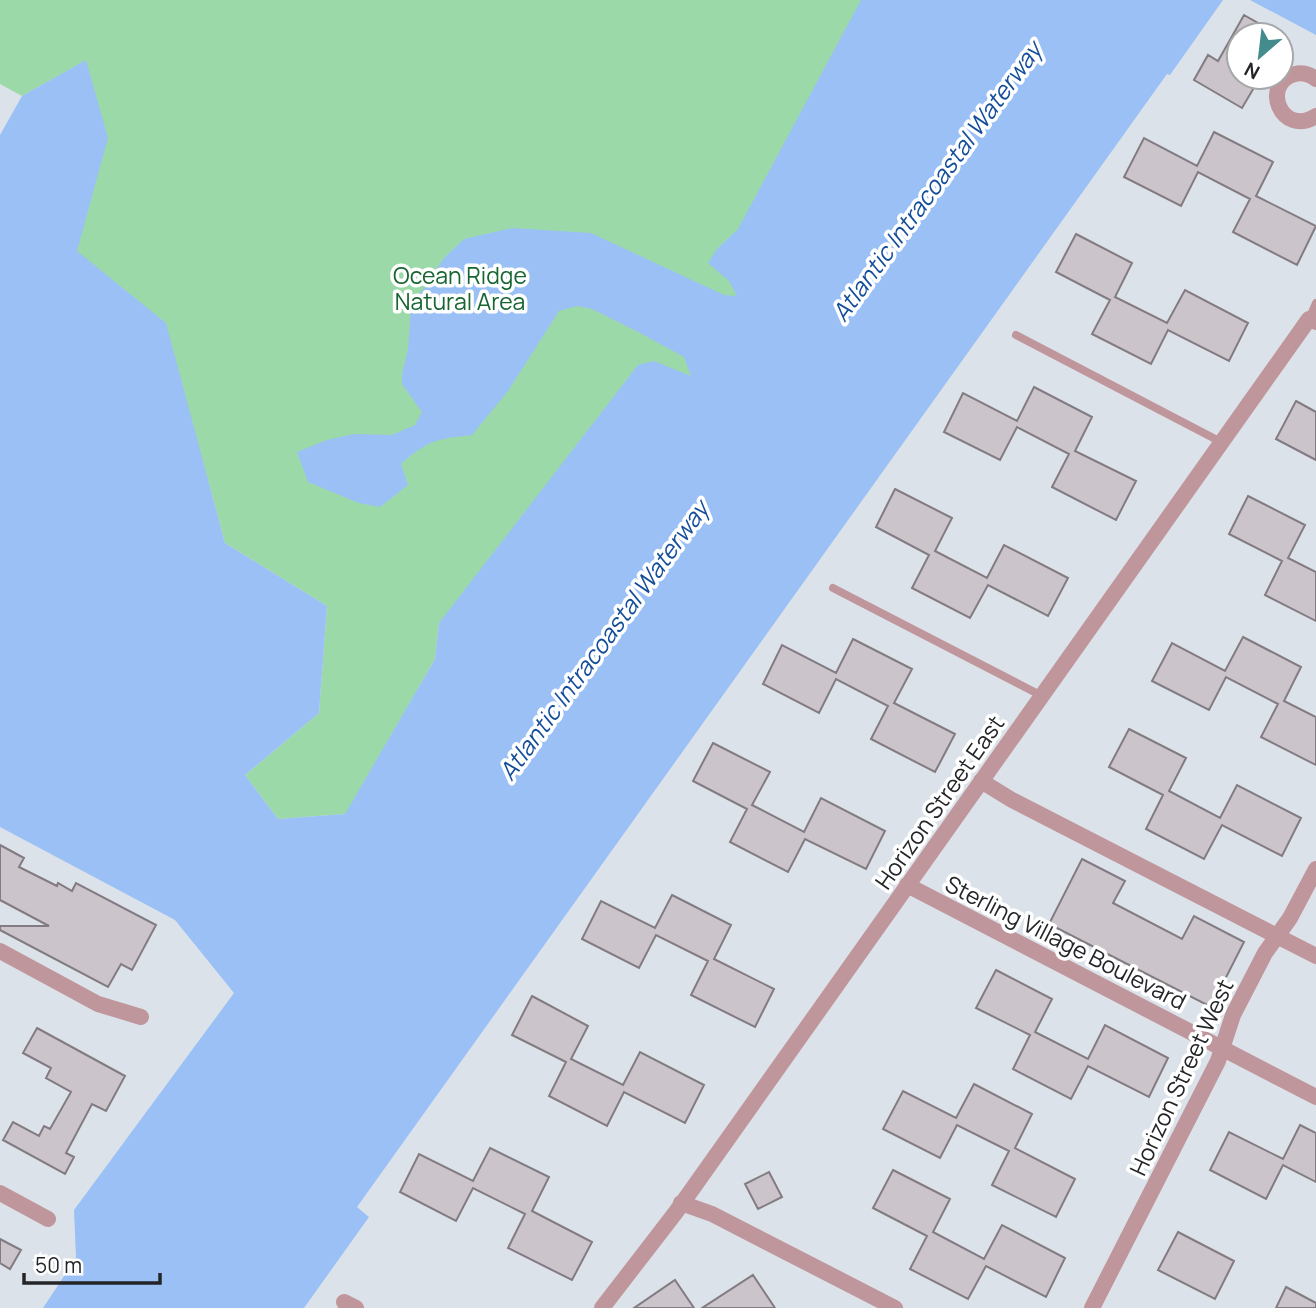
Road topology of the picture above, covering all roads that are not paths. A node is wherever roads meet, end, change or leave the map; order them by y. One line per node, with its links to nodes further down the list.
1 (1316, 79): 2 (street)
2 (1311, 119): 3 (street)
3 (1316, 135)
4 (1314, 315): 6 (street, Horizon Street East)
5 (1016, 335): 6 (lane)
6 (1221, 442): 8 (street, Horizon Street East)
7 (834, 588): 8 (lane)
8 (1042, 696): 9 (street, Horizon Street East)
9 (981, 781): 11 (street, Horizon Street East); 12 (street)
10 (1316, 869): 12 (street, Horizon Street West)
11 (907, 885): 16 (street, Sterling Village Boulevard); 19 (street, Horizon Street East)
12 (1278, 936): 14 (street); 16 (street, Horizon Street West)
13 (0, 951): 15 (street)
14 (1316, 956)
15 (141, 1017)
16 (1222, 1049): 17 (street, Sterling Village Boulevard); 23 (street, Horizon Street West)
17 (1316, 1097)
18 (0, 1193): 20 (street)
19 (681, 1203): 21 (street, Horizon Street East); 22 (street)
20 (48, 1219)
21 (601, 1308)
22 (895, 1308)
23 (1092, 1308)

